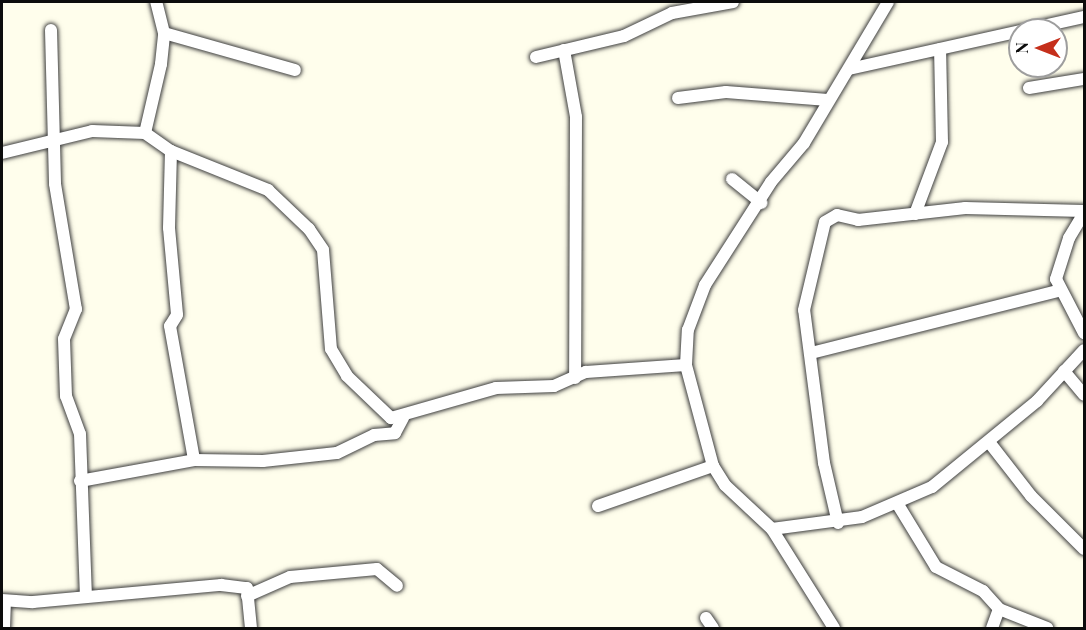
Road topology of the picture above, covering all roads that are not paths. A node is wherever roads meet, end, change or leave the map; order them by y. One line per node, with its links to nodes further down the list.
1 (156, 2): 6 (street)
2 (733, 2): 8 (street)
3 (888, 2): 10 (street)
4 (1084, 17): 7 (street)
5 (51, 30): 17 (street)
6 (164, 33): 11 (street); 16 (street)
7 (940, 49): 10 (street); 23 (street)
8 (564, 50): 9 (street); 30 (street)
9 (536, 57)
10 (849, 69): 15 (street)
11 (295, 70)
12 (1084, 79): 13 (street)
13 (1029, 88)
14 (678, 98): 15 (street)
15 (828, 100): 21 (street)
16 (145, 133): 17 (street); 18 (street)
17 (52, 141): 19 (street); 36 (street)
18 (171, 150): 32 (street); 34 (street)
19 (2, 153)
20 (732, 179): 21 (street)
21 (762, 203): 28 (street)
22 (1084, 212): 23 (street); 24 (street)
23 (915, 214): 27 (street)
24 (1059, 291): 25 (street); 27 (street)
25 (1084, 333)
26 (1084, 350): 29 (street)
27 (812, 353): 39 (street)
28 (686, 365): 30 (street); 35 (street)
29 (1064, 371): 31 (street); 33 (street)
30 (575, 378): 32 (street)
31 (1084, 395)
32 (397, 418): 34 (street)
33 (989, 442): 37 (street); 41 (street)
34 (194, 460): 36 (street)
35 (713, 466): 38 (street); 40 (street)
36 (80, 481): 44 (street)
37 (897, 503): 39 (street); 46 (street)
38 (598, 506)
39 (838, 523): 40 (street)
40 (772, 529): 49 (street)
41 (1084, 549)
42 (397, 586): 43 (street)
43 (247, 596): 44 (street); 48 (street)
44 (86, 597): 45 (street)
45 (3, 600): 47 (street)
46 (999, 609): 50 (street); 51 (street)
47 (4, 628)
48 (251, 628)
49 (834, 628)
50 (993, 628)
51 (1047, 628)

